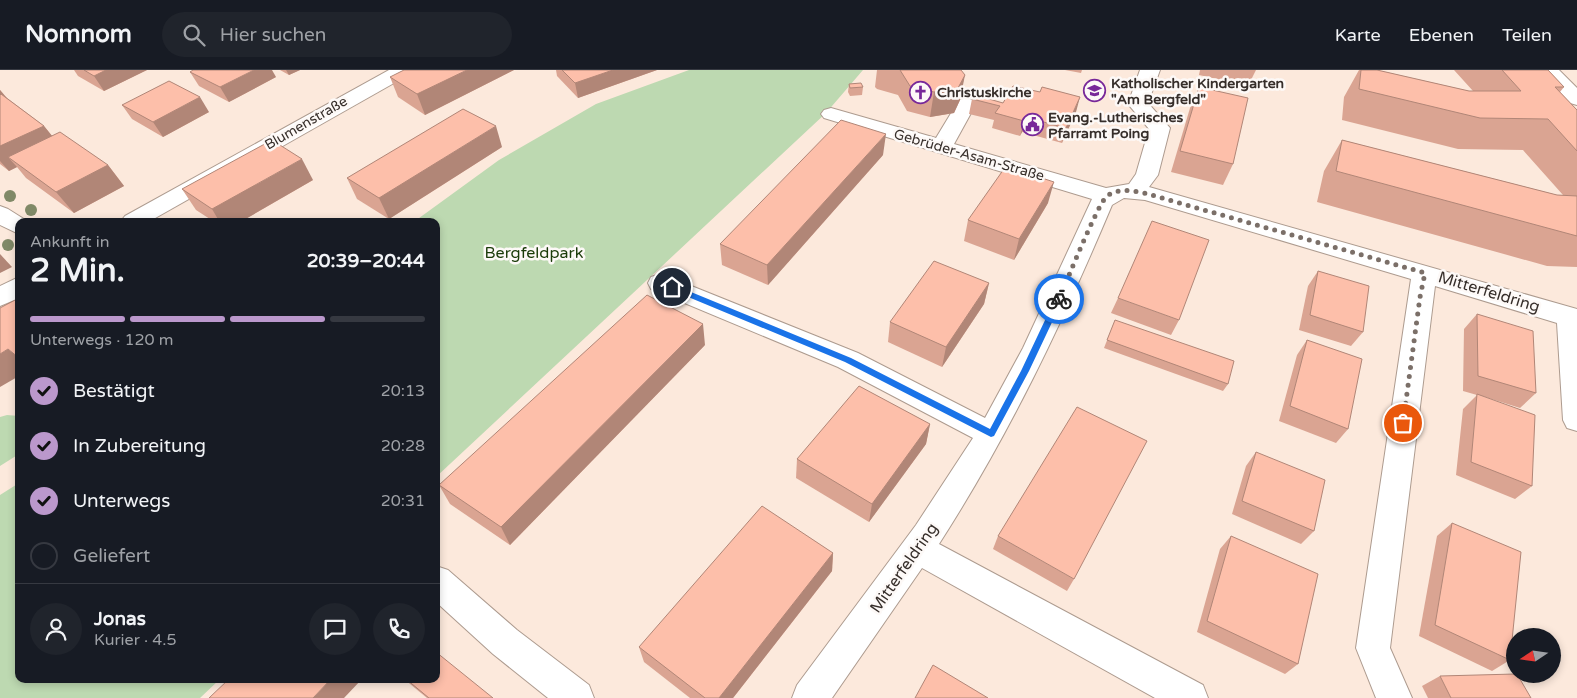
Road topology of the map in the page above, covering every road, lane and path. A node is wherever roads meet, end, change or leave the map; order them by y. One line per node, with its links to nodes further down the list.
1 (403, 70): 11 (street, Blumenstraße)
2 (1150, 70): 8 (street)
3 (1548, 70): 4 (street)
4 (1577, 99)
5 (966, 104): 7 (street)
6 (831, 114): 7 (street, Gebrüder-Asam-Straße)
7 (942, 147): 9 (street, Gebrüder-Asam-Straße)
8 (1135, 191): 9 (street, Mitterfeldring); 13 (street, Mitterfeldring)
9 (1107, 196): 19 (street, Mitterfeldring)
10 (0, 214): 12 (street)
11 (138, 218)
12 (15, 223)
13 (1425, 273): 17 (street, Mitterfeldring); 25 (street)
14 (660, 283): 19 (street)
15 (15, 288): 16 (street)
16 (0, 297)
17 (1573, 317): 18 (street)
18 (1577, 420)
19 (991, 434): 20 (street, Mitterfeldring)
20 (919, 550): 23 (street, Mitterfeldring); 24 (street)
21 (440, 585): 22 (street)
22 (576, 698)
23 (810, 698)
24 (1190, 698)
25 (1394, 698)

